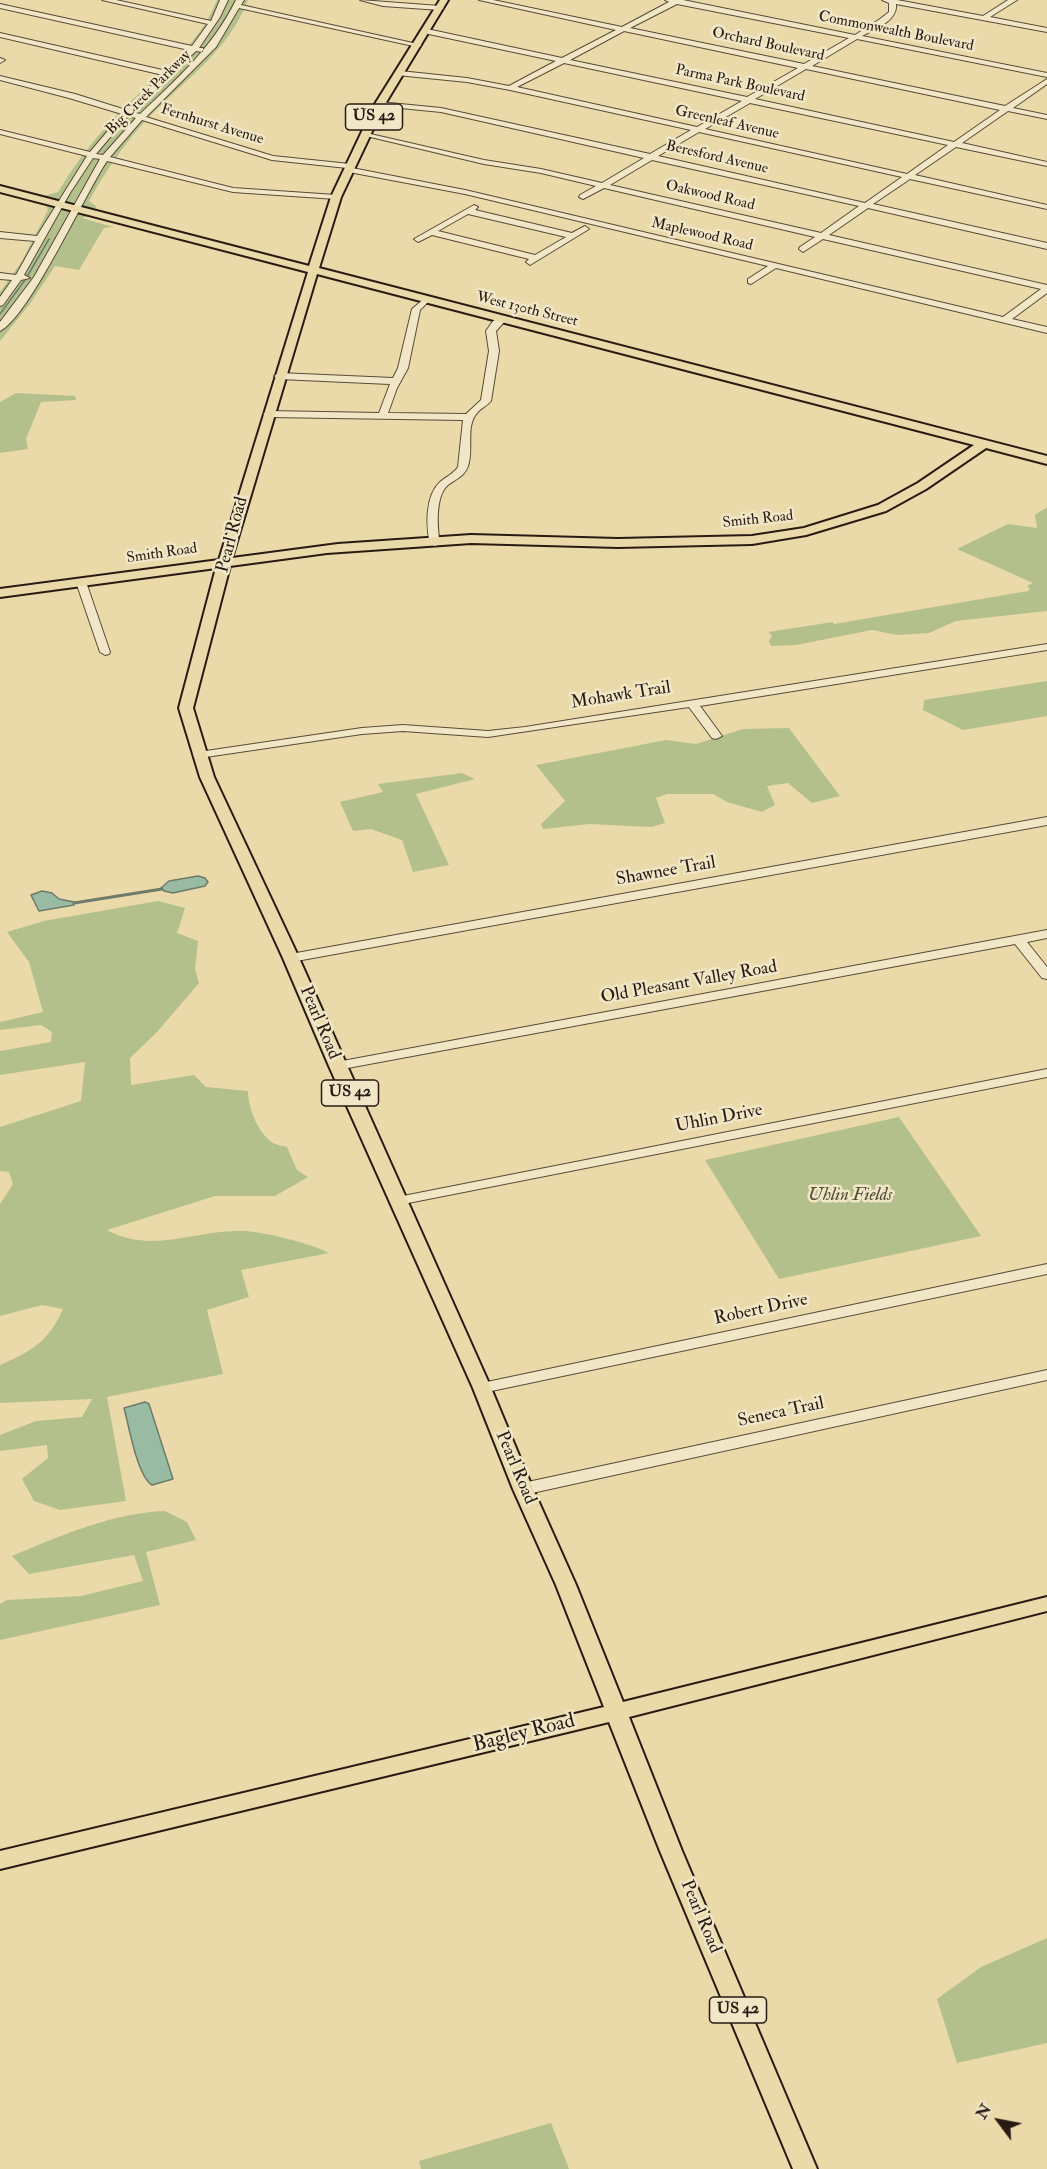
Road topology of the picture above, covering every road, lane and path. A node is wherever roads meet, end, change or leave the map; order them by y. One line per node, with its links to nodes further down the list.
1 (106, 0): 12 (street)
2 (224, 0): 12 (street, Big Creek Parkway)
3 (364, 0): 9 (street)
4 (483, 0): 13 (street, Orchard Boulevard)
5 (674, 0): 13 (street); 17 (street, Commonwealth Boulevard)
6 (890, 0): 11 (street); 17 (street)
7 (1013, 0): 11 (street)
8 (239, 3): 18 (street); 20 (street, Big Creek Parkway)
9 (442, 4): 15 (main road, Pearl Road / US 42)
10 (0, 6): 19 (street)
11 (984, 18): 14 (street)
12 (212, 22): 19 (street, Big Creek Parkway)
13 (623, 29): 21 (street); 22 (street, Orchard Boulevard)
14 (1047, 30)
15 (426, 31): 18 (main road, Pearl Road / US 42); 21 (street, Parma Park Boulevard)
16 (0, 35): 24 (street)
17 (856, 38): 22 (street); 25 (street, Commonwealth Boulevard)
18 (418, 45): 23 (main road, Pearl Road / US 42)
19 (195, 49): 20 (street); 24 (street, Big Creek Parkway)
20 (209, 52): 33 (street, Big Creek Parkway)
21 (563, 60): 28 (street); 29 (street, Parma Park Boulevard)
22 (806, 67): 29 (street); 31 (street, Orchard Boulevard)
23 (400, 73): 28 (street, Greenleaf Avenue); 30 (main road, Pearl Road / US 42)
24 (169, 74): 32 (street, Big Creek Parkway)
25 (1047, 75)
26 (0, 78): 32 (street, Fernhurst Avenue)
27 (1047, 81): 31 (street)
28 (510, 88): 35 (street, Greenleaf Avenue)
29 (749, 100): 35 (street); 38 (street, Parma Park Boulevard)
30 (380, 104): 37 (main road, Pearl Road / US 42); 40 (street, Beresford Avenue)
31 (1008, 108): 34 (street, Orchard Boulevard); 38 (street)
32 (126, 113): 33 (street, Fernhurst Avenue); 39 (street, Big Creek Parkway)
33 (141, 117): 41 (street, Big Creek Parkway); 43 (street, Fernhurst Avenue)
34 (1047, 117)
35 (697, 130): 40 (street); 44 (street, Greenleaf Avenue)
36 (0, 132): 39 (street)
37 (366, 135): 43 (main road, Pearl Road / US 42); 45 (street, Oakwood Road)
38 (956, 144): 42 (street, Parma Park Boulevard); 44 (street)
39 (91, 154): 41 (street); 50 (street, Big Creek Parkway)
40 (651, 157): 45 (street); 51 (street, Beresford Avenue)
41 (105, 158): 47 (street); 53 (street, Big Creek Parkway)
42 (1047, 164)
43 (350, 168): 47 (main road, Pearl Road / US 42); 49 (street, Maplewood Road)
44 (909, 177): 51 (street); 52 (street, Greenleaf Avenue)
45 (604, 185): 48 (street); 58 (street, Oakwood Road)
46 (0, 189): 50 (main road, West 130th Street)
47 (336, 197): 67 (main road, Pearl Road / US 42)
48 (583, 197)
49 (490, 198): 54 (street); 66 (street, Maplewood Road)
50 (59, 205): 53 (main road, West 130th Street); 60 (street, Big Creek Parkway)
51 (866, 205): 58 (street); 62 (street, Beresford Avenue)
52 (1047, 207)
53 (75, 209): 67 (main road, West 130th Street); 70 (street, Big Creek Parkway)
54 (468, 211): 56 (street); 59 (street)
55 (585, 229): 59 (street)
56 (431, 232): 61 (street); 64 (street)
57 (0, 235): 60 (street)
58 (823, 235): 63 (street); 72 (street, Oakwood Road)
59 (573, 236): 64 (street)
60 (40, 239): 69 (street, Big Creek Parkway)
61 (418, 239)
62 (1047, 246)
63 (802, 249)
64 (537, 258): 65 (street)
65 (525, 265)
66 (774, 266): 71 (street); 76 (street, Maplewood Road)
67 (312, 270): 73 (main road, West 130th Street); 79 (main road, Pearl Road / US 42)
68 (0, 276): 69 (street)
69 (20, 278): 70 (street); 74 (street, Big Creek Parkway)
70 (38, 279): 77 (street, Big Creek Parkway)
71 (752, 281)
72 (1047, 288): 76 (street)
73 (426, 300): 75 (main road, West 130th Street); 80 (street)
74 (0, 303)
75 (503, 320): 83 (street); 84 (main road, West 130th Street)
76 (1005, 320): 78 (street, Maplewood Road)
77 (0, 328)
78 (1047, 330)
79 (279, 376): 80 (street); 81 (main road, Pearl Road / US 42)
80 (395, 381): 82 (street)
81 (268, 414): 82 (street); 87 (main road, Pearl Road / US 42)
82 (383, 416): 83 (street)
83 (470, 417): 86 (street)
84 (982, 444): 85 (main road, West 130th Street); 86 (main road, Smith Road)
85 (1047, 460)
86 (435, 543): 87 (main road, Smith Road)
87 (226, 562): 88 (main road, Smith Road); 94 (main road, Pearl Road / US 42)
88 (81, 582): 89 (main road, Smith Road); 91 (street)
89 (0, 593)
90 (1047, 647): 92 (street, Mohawk Trail)
91 (105, 652)
92 (692, 703): 93 (street); 94 (street, Mohawk Trail)
93 (716, 736)
94 (199, 755): 98 (main road, Pearl Road / US 42)
95 (1047, 821): 98 (street, Shawnee Trail)
96 (1047, 934): 97 (street, Old Pleasant Valley Road)
97 (1019, 940): 99 (street); 100 (street, Old Pleasant Valley Road)
98 (291, 958): 100 (main road, Pearl Road / US 42)
99 (1047, 975)
100 (337, 1066): 102 (main road, Pearl Road / US 42)
101 (1047, 1073): 102 (street, Uhlin Drive)
102 (398, 1201): 105 (main road, Pearl Road / US 42)
103 (1047, 1269): 105 (street, Robert Drive)
104 (1047, 1375): 106 (street, Seneca Trail)
105 (482, 1389): 106 (main road, Pearl Road / US 42)
106 (523, 1490): 108 (main road, Pearl Road / US 42)
107 (1047, 1604): 108 (main road, Bagley Road)
108 (617, 1712): 109 (main road, Bagley Road); 110 (main road, Pearl Road / US 42)
109 (0, 1860)
110 (805, 2169)

